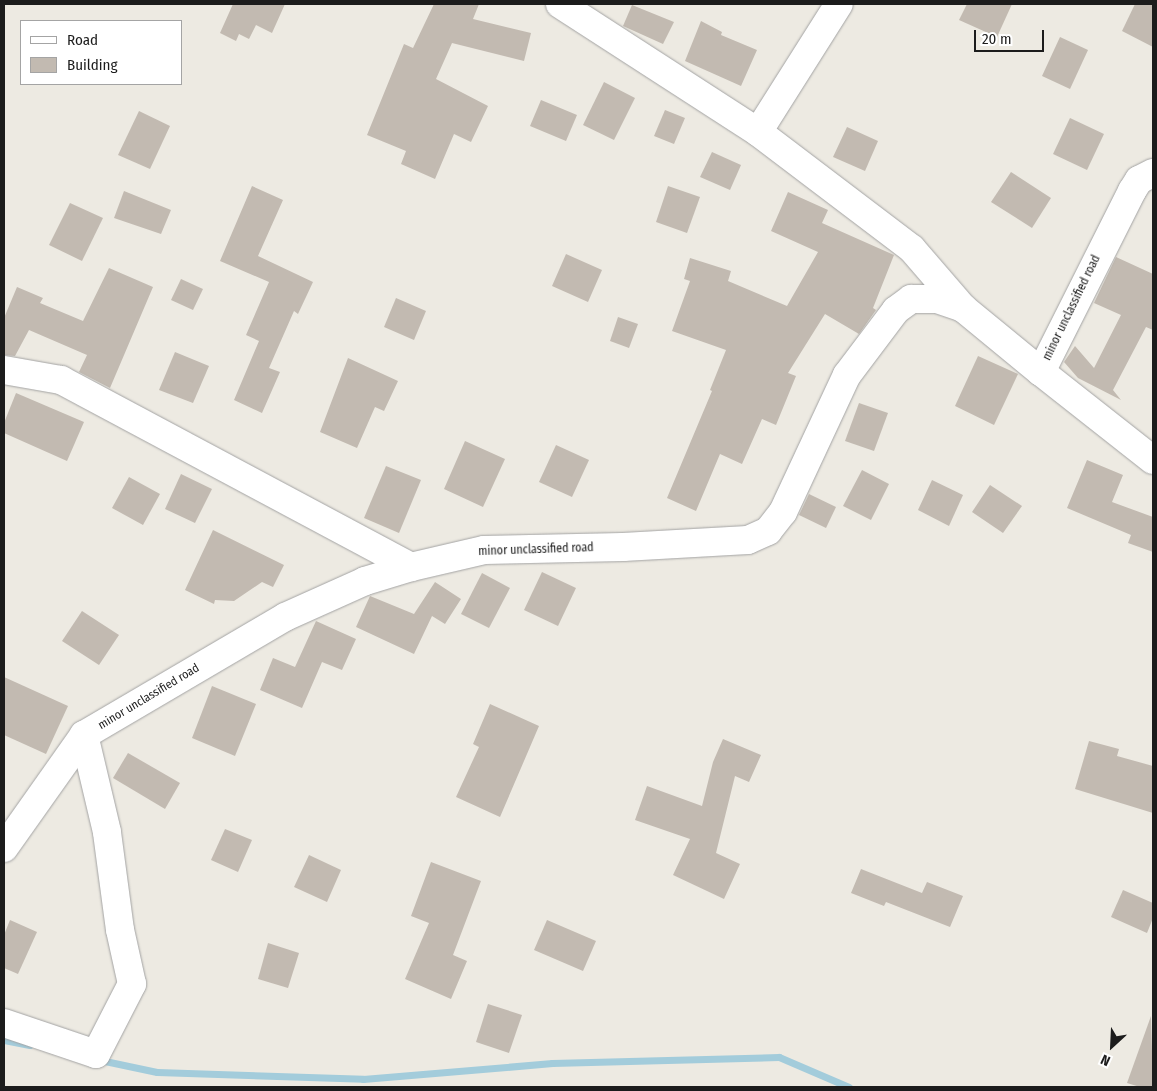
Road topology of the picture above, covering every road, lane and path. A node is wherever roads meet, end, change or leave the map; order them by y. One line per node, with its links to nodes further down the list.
1 (560, 4): 3 (street)
2 (839, 4): 3 (street)
3 (758, 132): 5 (street)
4 (1153, 173): 7 (street, minor unclassified road)
5 (962, 308): 7 (street, minor unclassified road); 9 (street, minor unclassified road)
6 (4, 370): 9 (street)
7 (1041, 372): 8 (street)
8 (1153, 460)
9 (410, 567): 10 (street, minor unclassified road)
10 (84, 735): 11 (street); 12 (street, minor unclassified road)
11 (4, 848)
12 (4, 1023)

